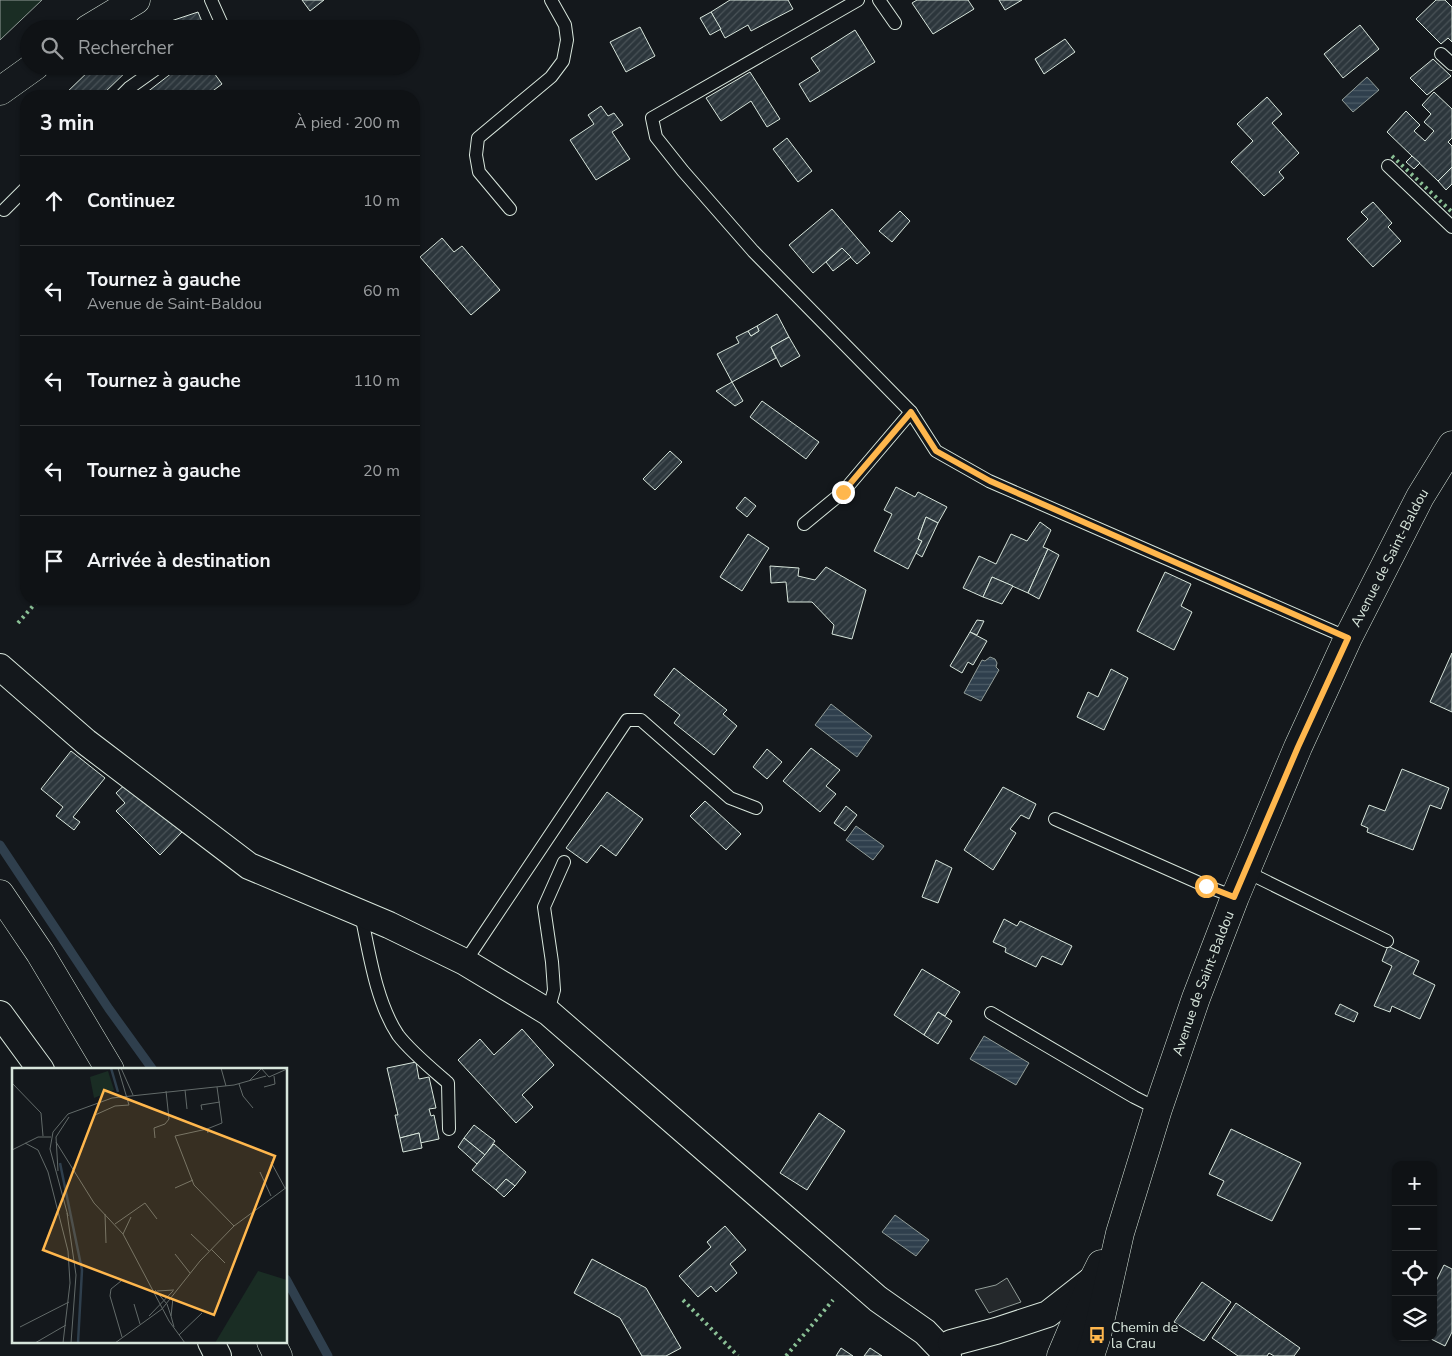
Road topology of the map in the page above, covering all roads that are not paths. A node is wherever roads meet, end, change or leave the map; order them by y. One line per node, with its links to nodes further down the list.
1 (136, 0): 6 (street)
2 (211, 0): 7 (lane)
3 (551, 0): 17 (lane)
4 (858, 0): 20 (lane)
5 (879, 0): 8 (lane)
6 (103, 20)
7 (220, 20)
8 (896, 23)
9 (1441, 54): 10 (lane)
10 (1452, 64)
11 (23, 75): 14 (street)
12 (147, 75): 13 (lane)
13 (127, 90)
14 (1, 91)
15 (1388, 166): 19 (lane)
16 (20, 194): 18 (lane)
17 (510, 209)
18 (4, 210)
19 (1452, 227)
20 (911, 412): 22 (lane); 23 (lane)
21 (1452, 445): 23 (street, Avenue de Saint-Baldou)
22 (804, 524)
23 (1348, 638): 28 (street, Avenue de Saint-Baldou)
24 (0, 667): 31 (street)
25 (756, 808): 34 (lane)
26 (1055, 819): 30 (lane)
27 (564, 862): 35 (lane)
28 (1245, 871): 30 (street, Avenue de Saint-Baldou); 33 (lane)
29 (0, 894): 38 (street)
30 (1234, 897): 41 (street, Avenue de Saint-Baldou)
31 (361, 914): 34 (street); 42 (lane)
32 (0, 927): 38 (street)
33 (1387, 941)
34 (465, 962): 35 (street)
35 (548, 1012): 47 (street)
36 (991, 1012): 41 (lane)
37 (0, 1014): 39 (street)
38 (89, 1037): 40 (street)
39 (39, 1068)
40 (109, 1068)
41 (1158, 1109): 43 (street, Avenue de Saint-Baldou)
42 (449, 1129)
43 (1120, 1233): 44 (street, Avenue de Saint-Baldou); 48 (street, Avenue de Saint-Baldou)
44 (1094, 1278): 47 (street); 52 (street, Avenue de Saint-Baldou)
45 (212, 1344): 49 (street)
46 (272, 1344): 50 (street)
47 (949, 1349): 51 (street)
48 (1096, 1349)
49 (218, 1356)
50 (278, 1356)
51 (982, 1356)
52 (1061, 1356)

